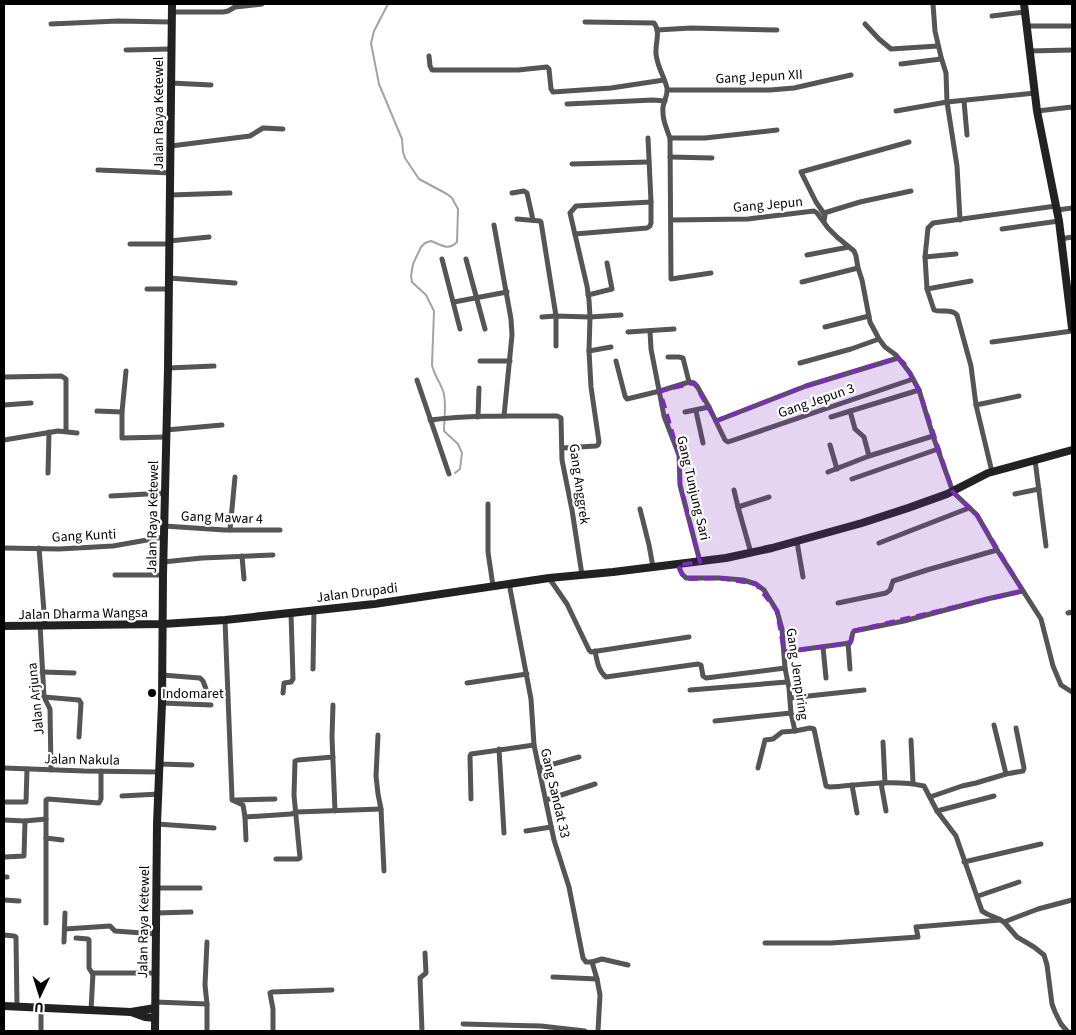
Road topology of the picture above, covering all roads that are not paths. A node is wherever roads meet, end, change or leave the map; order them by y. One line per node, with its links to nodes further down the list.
1 (262, 4): 4 (street)
2 (933, 4): 16 (street)
3 (1024, 4): 6 (street)
4 (235, 5): 5 (street)
5 (172, 8): 8 (street, Jalan Raya Ketewel)
6 (1025, 12): 7 (street); 12 (street)
7 (992, 16)
8 (171, 22): 10 (street); 17 (street, Jalan Raya Ketewel)
9 (585, 22): 14 (street)
10 (51, 24)
11 (865, 24): 16 (street)
12 (1026, 26): 13 (street); 20 (street)
13 (1072, 26)
14 (657, 30): 15 (street); 25 (street)
15 (778, 30)
16 (938, 46): 22 (street)
17 (171, 49): 18 (street); 26 (street, Jalan Raya Ketewel)
18 (126, 50)
19 (1072, 50): 20 (street)
20 (1029, 51): 29 (street)
21 (429, 56): 25 (street)
22 (941, 59): 23 (street); 32 (street)
23 (902, 64)
24 (851, 75): 28 (street, Gang Jepun XII)
25 (664, 80): 28 (street)
26 (171, 83): 27 (street); 43 (street, Jalan Raya Ketewel)
27 (211, 85)
28 (668, 90): 30 (street)
29 (1035, 93): 31 (street); 36 (street)
30 (665, 101): 33 (street); 41 (street)
31 (964, 101): 32 (street); 39 (street)
32 (948, 102): 35 (street); 61 (street)
33 (567, 104)
34 (1072, 107): 36 (street)
35 (896, 111)
36 (1037, 111): 55 (street)
37 (283, 129): 43 (street)
38 (777, 130): 41 (street)
39 (968, 135)
40 (648, 138): 46 (street)
41 (670, 138): 44 (street)
42 (909, 142): 57 (street)
43 (171, 146): 49 (street, Jalan Raya Ketewel)
44 (670, 157): 45 (street); 60 (street)
45 (712, 158)
46 (649, 162): 47 (street); 54 (street)
47 (572, 164)
48 (98, 170): 49 (street)
49 (170, 173): 53 (street, Jalan Raya Ketewel)
50 (910, 191): 57 (street)
51 (230, 193): 53 (street)
52 (512, 193): 59 (street)
53 (170, 196): 70 (street, Jalan Raya Ketewel)
54 (651, 202): 66 (street); 66 (street)
55 (1056, 208): 56 (street); 61 (street); 63 (street)
56 (1072, 208)
57 (824, 213): 62 (street)
58 (517, 219): 59 (street)
59 (533, 220): 93 (street)
60 (671, 220): 62 (street, Gang Jepun); 80 (street)
61 (960, 220): 75 (street)
62 (824, 221): 72 (street, Gang Jepun)
63 (1058, 221): 65 (street); 69 (street)
64 (494, 225): 88 (street)
65 (1002, 229)
66 (575, 234): 89 (street)
67 (209, 237): 70 (street)
68 (1072, 238): 69 (street)
69 (1061, 239): 97 (street)
70 (169, 242): 71 (street); 81 (street, Jalan Raya Ketewel)
71 (130, 244)
72 (849, 247): 74 (street); 79 (street, Gang Jepun)
73 (956, 254): 75 (street)
74 (807, 255)
75 (925, 257): 87 (street)
76 (466, 259): 90 (street)
77 (442, 260): 91 (street)
78 (607, 263): 89 (street)
79 (858, 268): 83 (street); 94 (street, Gang Jepun)
80 (711, 273)
81 (169, 278): 84 (street); 86 (street, Jalan Raya Ketewel)
82 (971, 280): 87 (street)
83 (802, 282)
84 (235, 283)
85 (147, 289): 86 (street)
86 (169, 289): 116 (street, Jalan Raya Ketewel)
87 (927, 289): 127 (street)
88 (507, 292): 90 (street); 112 (street)
89 (588, 295): 96 (street)
90 (476, 298): 91 (street); 100 (street)
91 (454, 302): 99 (street)
92 (621, 314): 96 (street)
93 (556, 316): 95 (street); 96 (street); 106 (street)
94 (869, 316): 98 (street); 104 (street, Gang Jepun)
95 (542, 317)
96 (590, 318): 108 (street)
97 (1072, 325): 105 (street)
98 (825, 327)
99 (460, 329)
100 (485, 329)
101 (674, 329): 102 (street)
102 (650, 331): 103 (street); 124 (street, Gang Tunjung Sari)
103 (628, 332)
104 (879, 339): 110 (street, Gang Jepun); 114 (street)
105 (992, 342)
106 (556, 346)
107 (611, 347): 108 (street)
108 (589, 351): 149 (street)
109 (668, 357): 121 (street)
110 (898, 358): 119 (street, Gang Jepun); 139 (street)
111 (480, 361): 112 (street)
112 (510, 361): 135 (street)
113 (616, 361): 124 (street)
114 (800, 363)
115 (214, 366): 116 (street)
116 (168, 368): 144 (street, Jalan Raya Ketewel)
117 (126, 371): 133 (street)
118 (4, 377): 141 (street)
119 (912, 379): 123 (street, Gang Jepun); 139 (street, Gang Jepun 3)
120 (417, 380): 138 (street)
121 (689, 382): 124 (street); 129 (street)
122 (479, 388): 136 (street)
123 (919, 390): 132 (street); 145 (street, Gang Jepun)
124 (660, 391): 186 (street, Gang Tunjung Sari)
125 (1019, 396): 127 (street)
126 (31, 403): 128 (street)
127 (976, 404): 156 (street)
128 (4, 405)
129 (709, 407): 131 (street); 139 (street)
130 (97, 411): 133 (street)
131 (696, 411): 134 (street); 147 (street)
132 (850, 411): 137 (street); 152 (street)
133 (122, 412): 144 (street)
134 (686, 412)
135 (504, 416): 136 (street, Gang Anggrek); 149 (street, Gang Anggrek)
136 (478, 417): 138 (street, Gang Anggrek)
137 (831, 417)
138 (430, 420): 158 (street)
139 (716, 421)
140 (222, 425): 144 (street)
141 (66, 431): 142 (street); 143 (street)
142 (49, 432): 146 (street); 157 (street)
143 (76, 433)
144 (166, 434): 164 (street, Jalan Raya Ketewel)
145 (933, 436): 150 (street, Gang Jepun); 152 (street)
146 (4, 440)
147 (703, 443)
148 (830, 444): 154 (street)
149 (562, 448): 191 (street, Gang Anggrek)
150 (938, 449): 160 (street); 163 (street, Gang Jepun)
151 (1072, 450): 153 (street, Jalan Drupadi)
152 (869, 456): 154 (street)
153 (1035, 460): 156 (street, Jalan Drupadi); 161 (street)
154 (837, 469): 155 (street)
155 (828, 472)
156 (992, 472): 163 (street, Jalan Drupadi)
157 (48, 473)
158 (449, 474)
159 (235, 477): 173 (street)
160 (852, 479)
161 (1039, 489): 165 (street); 178 (street)
162 (734, 490): 169 (street)
163 (953, 492): 170 (street); 176 (street, Jalan Drupadi)
164 (165, 493): 166 (street); 172 (street, Jalan Raya Ketewel)
165 (1016, 494)
166 (111, 496)
167 (770, 497): 169 (street)
168 (488, 504): 196 (street)
169 (738, 507): 182 (street)
170 (969, 508): 177 (street); 181 (street)
171 (640, 509): 188 (street)
172 (164, 526): 173 (street, Gang Mawar 4); 175 (street, Jalan Raya Ketewel)
173 (230, 530): 174 (street, Gang Mawar 4)
174 (280, 530)
175 (164, 537): 180 (street, Gang Kunti); 185 (street, Jalan Raya Ketewel)
176 (796, 542): 182 (street, Jalan Drupadi); 193 (street)
177 (879, 543)
178 (1046, 546)
179 (4, 548): 180 (street, Gang Kunti)
180 (39, 548): 203 (street, Jalan Arjuna)
181 (996, 550): 197 (street); 198 (street)
182 (751, 553): 186 (street, Jalan Drupadi)
183 (273, 555): 184 (street)
184 (242, 556): 185 (street); 194 (street)
185 (163, 562): 190 (street, Jalan Raya Ketewel)
186 (700, 562): 187 (street, Jalan Drupadi)
187 (678, 565): 188 (street, Jalan Drupadi); 209 (street, Gang Jempiring)
188 (653, 567): 191 (street, Jalan Drupadi)
189 (115, 575): 190 (street)
190 (163, 575): 202 (street, Jalan Raya Ketewel)
191 (582, 575): 192 (street, Jalan Drupadi)
192 (551, 577): 195 (street, Jalan Drupadi); 208 (street)
193 (803, 577)
194 (244, 579)
195 (509, 583): 196 (street, Jalan Drupadi); 215 (street, Gang Sandat 33)
196 (493, 586): 199 (street, Jalan Drupadi)
197 (1023, 591): 206 (street); 223 (street)
198 (838, 603)
199 (314, 611): 200 (street, Jalan Drupadi); 211 (street)
200 (291, 613): 201 (street, Jalan Drupadi); 224 (street)
201 (225, 620): 202 (street, Jalan Drupadi); 262 (street)
202 (163, 624): 203 (street, Jalan Dharma Wangsa); 216 (street, Jalan Raya Ketewel)
203 (42, 625): 204 (street, Jalan Dharma Wangsa); 213 (street, Jalan Arjuna)
204 (4, 626)
205 (689, 637): 208 (street)
206 (848, 644): 207 (street); 212 (street)
207 (823, 647): 209 (street); 217 (street)
208 (595, 651): 210 (street)
209 (784, 652): 210 (street, Gang Jempiring)
210 (785, 668): 219 (street, Gang Jempiring)
211 (314, 669)
212 (850, 669)
213 (42, 672): 214 (street); 225 (street, Jalan Arjuna)
214 (74, 673)
215 (526, 674): 218 (street); 239 (street, Gang Sandat 33)
216 (162, 675): 220 (street); 227 (street, Jalan Raya Ketewel)
217 (826, 678)
218 (467, 682)
219 (787, 682): 221 (street); 226 (street, Gang Jempiring)
220 (206, 689)
221 (690, 690)
222 (864, 690): 226 (street)
223 (1072, 692)
224 (283, 693)
225 (44, 697): 236 (street); 249 (street, Jalan Arjuna)
226 (790, 698): 230 (street, Gang Jempiring)
227 (162, 703): 228 (street); 245 (street, Jalan Raya Ketewel)
228 (211, 705)
229 (333, 705): 242 (street)
230 (791, 713): 231 (street); 234 (street, Gang Jempiring)
231 (715, 721)
232 (994, 725): 251 (street)
233 (1016, 728): 251 (street)
234 (795, 731): 247 (street); 255 (street, Gang Jempiring)
235 (378, 735): 265 (street)
236 (79, 737)
237 (911, 740): 253 (street)
238 (883, 742): 252 (street)
239 (534, 745): 240 (street); 246 (street, Gang Sandat 33)
240 (499, 750): 260 (street); 279 (street)
241 (580, 756): 246 (street)
242 (333, 757): 266 (street); 268 (street)
243 (192, 765): 245 (street, Jalan Nakula)
244 (4, 768): 248 (street, Jalan Nakula)
245 (159, 768): 250 (street, Jalan Nakula); 256 (street, Jalan Raya Ketewel)
246 (539, 768): 263 (street, Gang Sandat 33)
247 (758, 768)
248 (27, 769): 249 (street, Jalan Nakula); 264 (street)
249 (51, 770): 250 (street, Jalan Nakula)
250 (100, 771): 272 (street)
251 (1006, 774): 259 (street)
252 (883, 783): 253 (street, Gang Jempiring); 255 (street, Gang Jempiring); 269 (street)
253 (913, 783): 259 (street)
254 (595, 784): 263 (street)
255 (852, 785): 270 (street)
256 (158, 794): 257 (street); 275 (street, Jalan Raya Ketewel)
257 (122, 796)
258 (994, 796): 267 (street)
259 (930, 797): 267 (street)
260 (471, 798)
261 (275, 799): 262 (street)
262 (232, 800): 271 (street)
263 (546, 800): 276 (street, Gang Sandat 33)
264 (4, 802)
265 (381, 808): 266 (street); 287 (street)
266 (335, 811): 268 (street)
267 (937, 811): 286 (street)
268 (296, 812): 271 (street); 285 (street)
269 (886, 812)
270 (856, 813)
271 (245, 817): 282 (street)
272 (46, 819): 274 (street); 280 (street)
273 (4, 820): 274 (street)
274 (25, 821): 284 (street)
275 (157, 824): 277 (street); 289 (street, Jalan Raya Ketewel)
276 (551, 827): 278 (street); 308 (street, Gang Sandat 33)
277 (214, 828)
278 (526, 831)
279 (504, 833)
280 (46, 838): 281 (street); 299 (street)
281 (62, 840)
282 (246, 840)
283 (1041, 844): 286 (street)
284 (4, 857)
285 (276, 858)
286 (964, 862): 291 (street)
287 (384, 871)
288 (1019, 882): 291 (street)
289 (156, 888): 290 (street); 297 (street, Jalan Raya Ketewel)
290 (200, 888)
291 (978, 896): 298 (street)
292 (4, 900): 293 (street)
293 (19, 900)
294 (1072, 900): 298 (street)
295 (190, 912): 297 (street)
296 (65, 913): 300 (street)
297 (156, 913): 301 (street, Jalan Raya Ketewel)
298 (1002, 921): 306 (street); 331 (street)
299 (46, 923)
300 (65, 929): 301 (street); 304 (street)
301 (156, 934): 311 (street, Jalan Raya Ketewel)
302 (4, 935): 318 (street)
303 (76, 938): 310 (street)
304 (64, 942)
305 (207, 942): 315 (street)
306 (765, 944)
307 (425, 953): 328 (street)
308 (592, 962): 309 (street); 313 (street)
309 (628, 965)
310 (93, 973): 311 (street); 320 (street)
311 (155, 973): 316 (street, Jalan Raya Ketewel)
312 (553, 977): 313 (street)
313 (597, 980): 330 (street)
314 (332, 990): 327 (street)
315 (207, 1004): 316 (street); 326 (street)
316 (155, 1005): 321 (street); 322 (street, Jalan Raya Ketewel)
317 (4, 1006): 318 (street)
318 (17, 1007): 319 (street)
319 (41, 1008): 320 (street); 324 (street)
320 (91, 1010): 321 (street)
321 (131, 1012): 322 (street)
322 (155, 1018): 325 (street, Jalan Raya Ketewel)
323 (463, 1024): 329 (street)
324 (41, 1031)
325 (155, 1031)
326 (207, 1031)
327 (273, 1031)
328 (422, 1031)
329 (585, 1031)
330 (598, 1031)
331 (1067, 1031)

